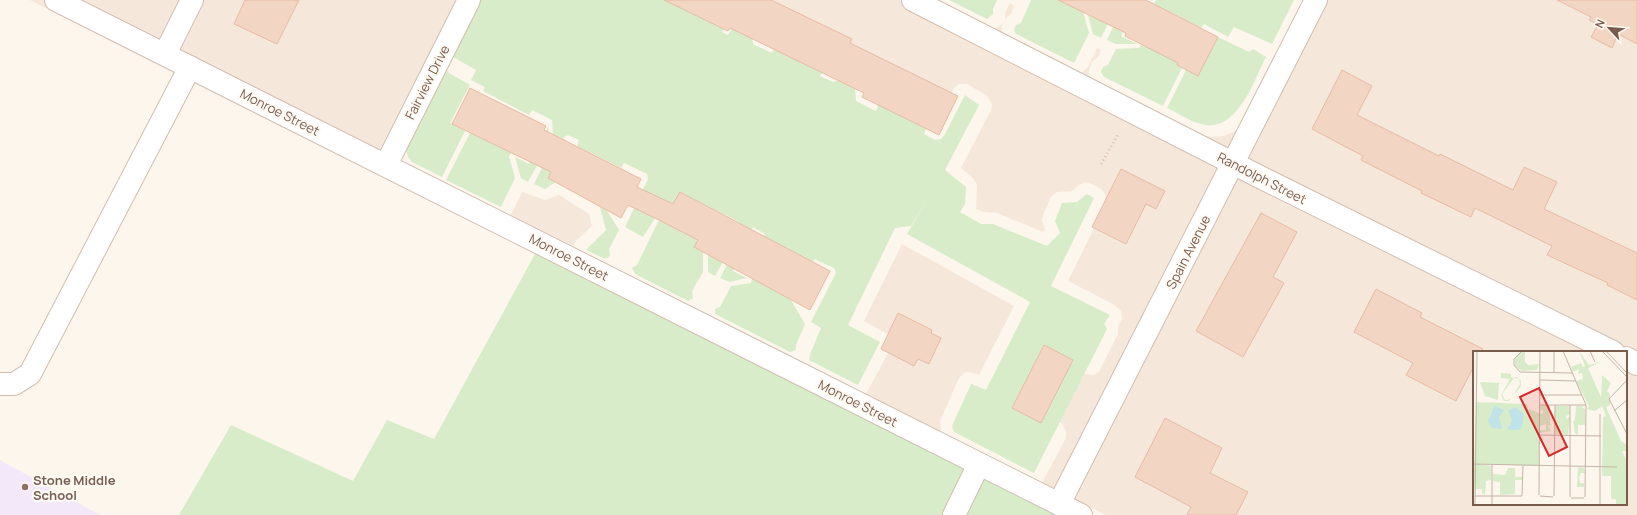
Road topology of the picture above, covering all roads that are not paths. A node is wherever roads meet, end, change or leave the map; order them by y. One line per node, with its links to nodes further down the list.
1 (56, 0): 6 (street, Monroe Street)
2 (192, 0): 6 (street)
3 (469, 0): 9 (street, Fairview Drive)
4 (913, 0): 8 (street, Randolph Street)
5 (1316, 0): 8 (street, Spain Avenue)
6 (165, 54): 7 (street, Monroe Street)
7 (190, 67): 9 (street, Monroe Street); 13 (street)
8 (1233, 163): 10 (street, Randolph Street); 15 (street, Spain Avenue)
9 (386, 165): 14 (street, Monroe Street)
10 (1611, 351)
11 (1627, 359): 12 (street)
12 (1637, 364)
13 (0, 384)
14 (979, 464): 15 (street, Monroe Street); 16 (street)
15 (1060, 504): 17 (street, Monroe Street)
16 (954, 515)
17 (1081, 515)

